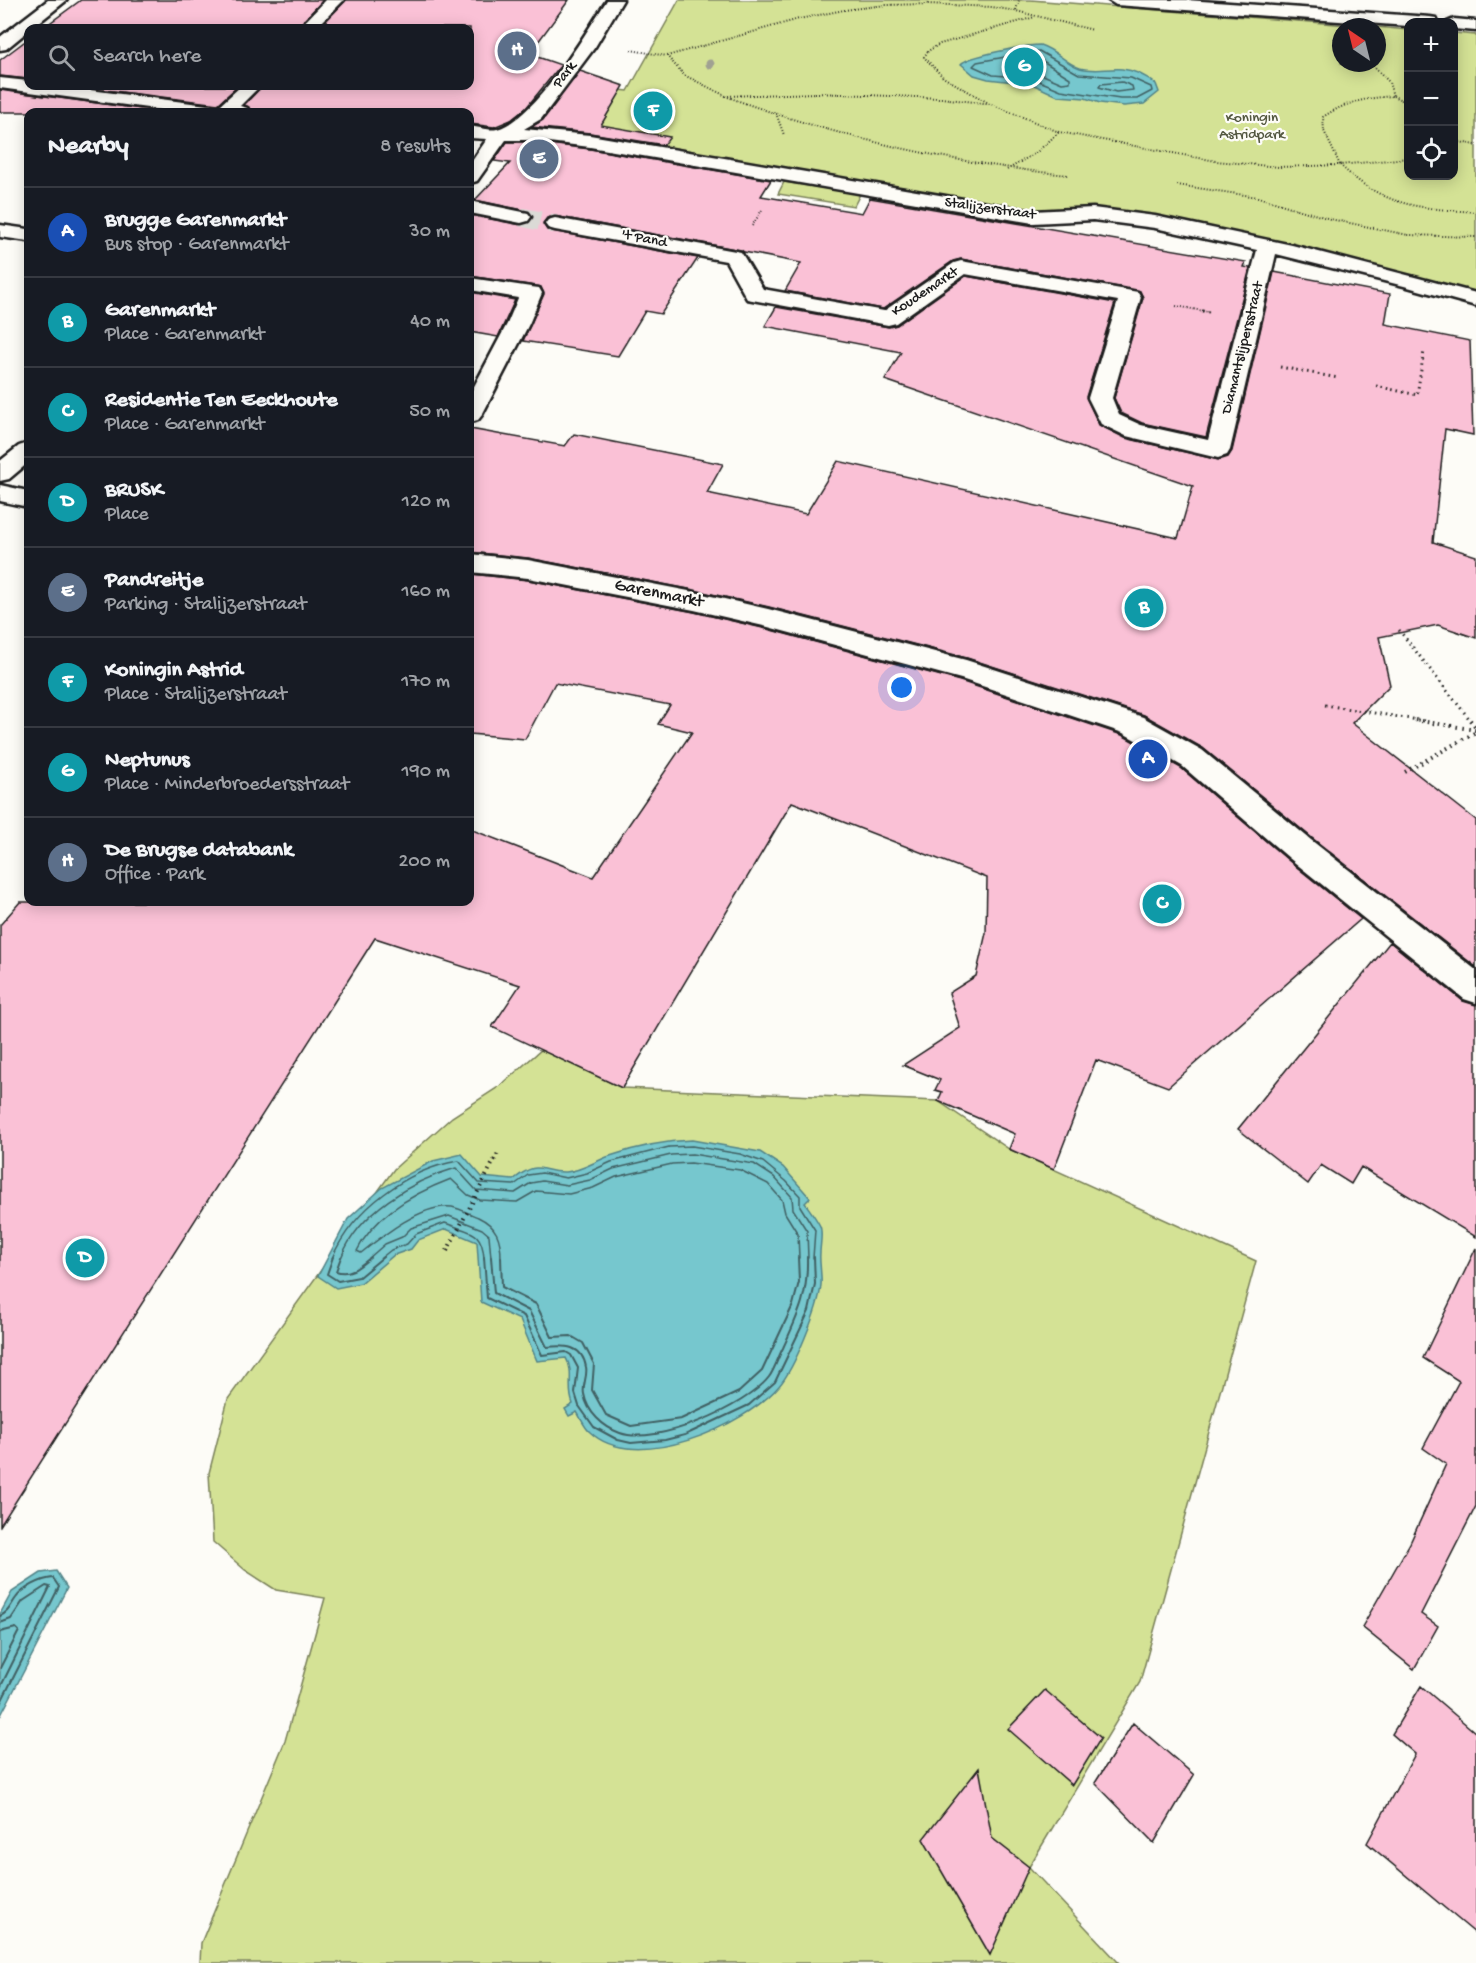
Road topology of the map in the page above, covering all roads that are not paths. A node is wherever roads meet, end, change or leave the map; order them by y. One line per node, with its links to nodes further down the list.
1 (59, 0): 7 (street)
2 (336, 0): 10 (street)
3 (615, 0): 22 (street, Park)
4 (1116, 0): 5 (street)
5 (1167, 2): 8 (street)
6 (9, 16): 7 (street)
7 (34, 20): 9 (street)
8 (1404, 20)
9 (29, 24)
10 (311, 24)
11 (1458, 24): 12 (street)
12 (1476, 26)
13 (24, 27): 14 (street)
14 (0, 45)
15 (0, 83): 16 (street)
16 (24, 86)
17 (55, 90): 19 (street)
18 (247, 90): 20 (street)
19 (197, 108)
20 (232, 108)
21 (474, 132): 22 (street, Stalijzerstraat)
22 (500, 135): 23 (street); 29 (street, Stalijzerstraat)
23 (474, 171)
24 (474, 208): 25 (street)
25 (521, 217)
26 (555, 224): 31 (street, 't Pand)
27 (0, 231): 28 (street)
28 (24, 234)
29 (1268, 246): 32 (street, Stalijzerstraat); 34 (street, Diamantslijpersstraat)
30 (474, 285): 33 (street)
31 (755, 294): 34 (street, Koudemarkt)
32 (1476, 300)
33 (474, 407)
34 (1218, 450)
35 (24, 459): 36 (street)
36 (8, 493)
37 (474, 563): 38 (street, Garenmarkt)
38 (1476, 989)

